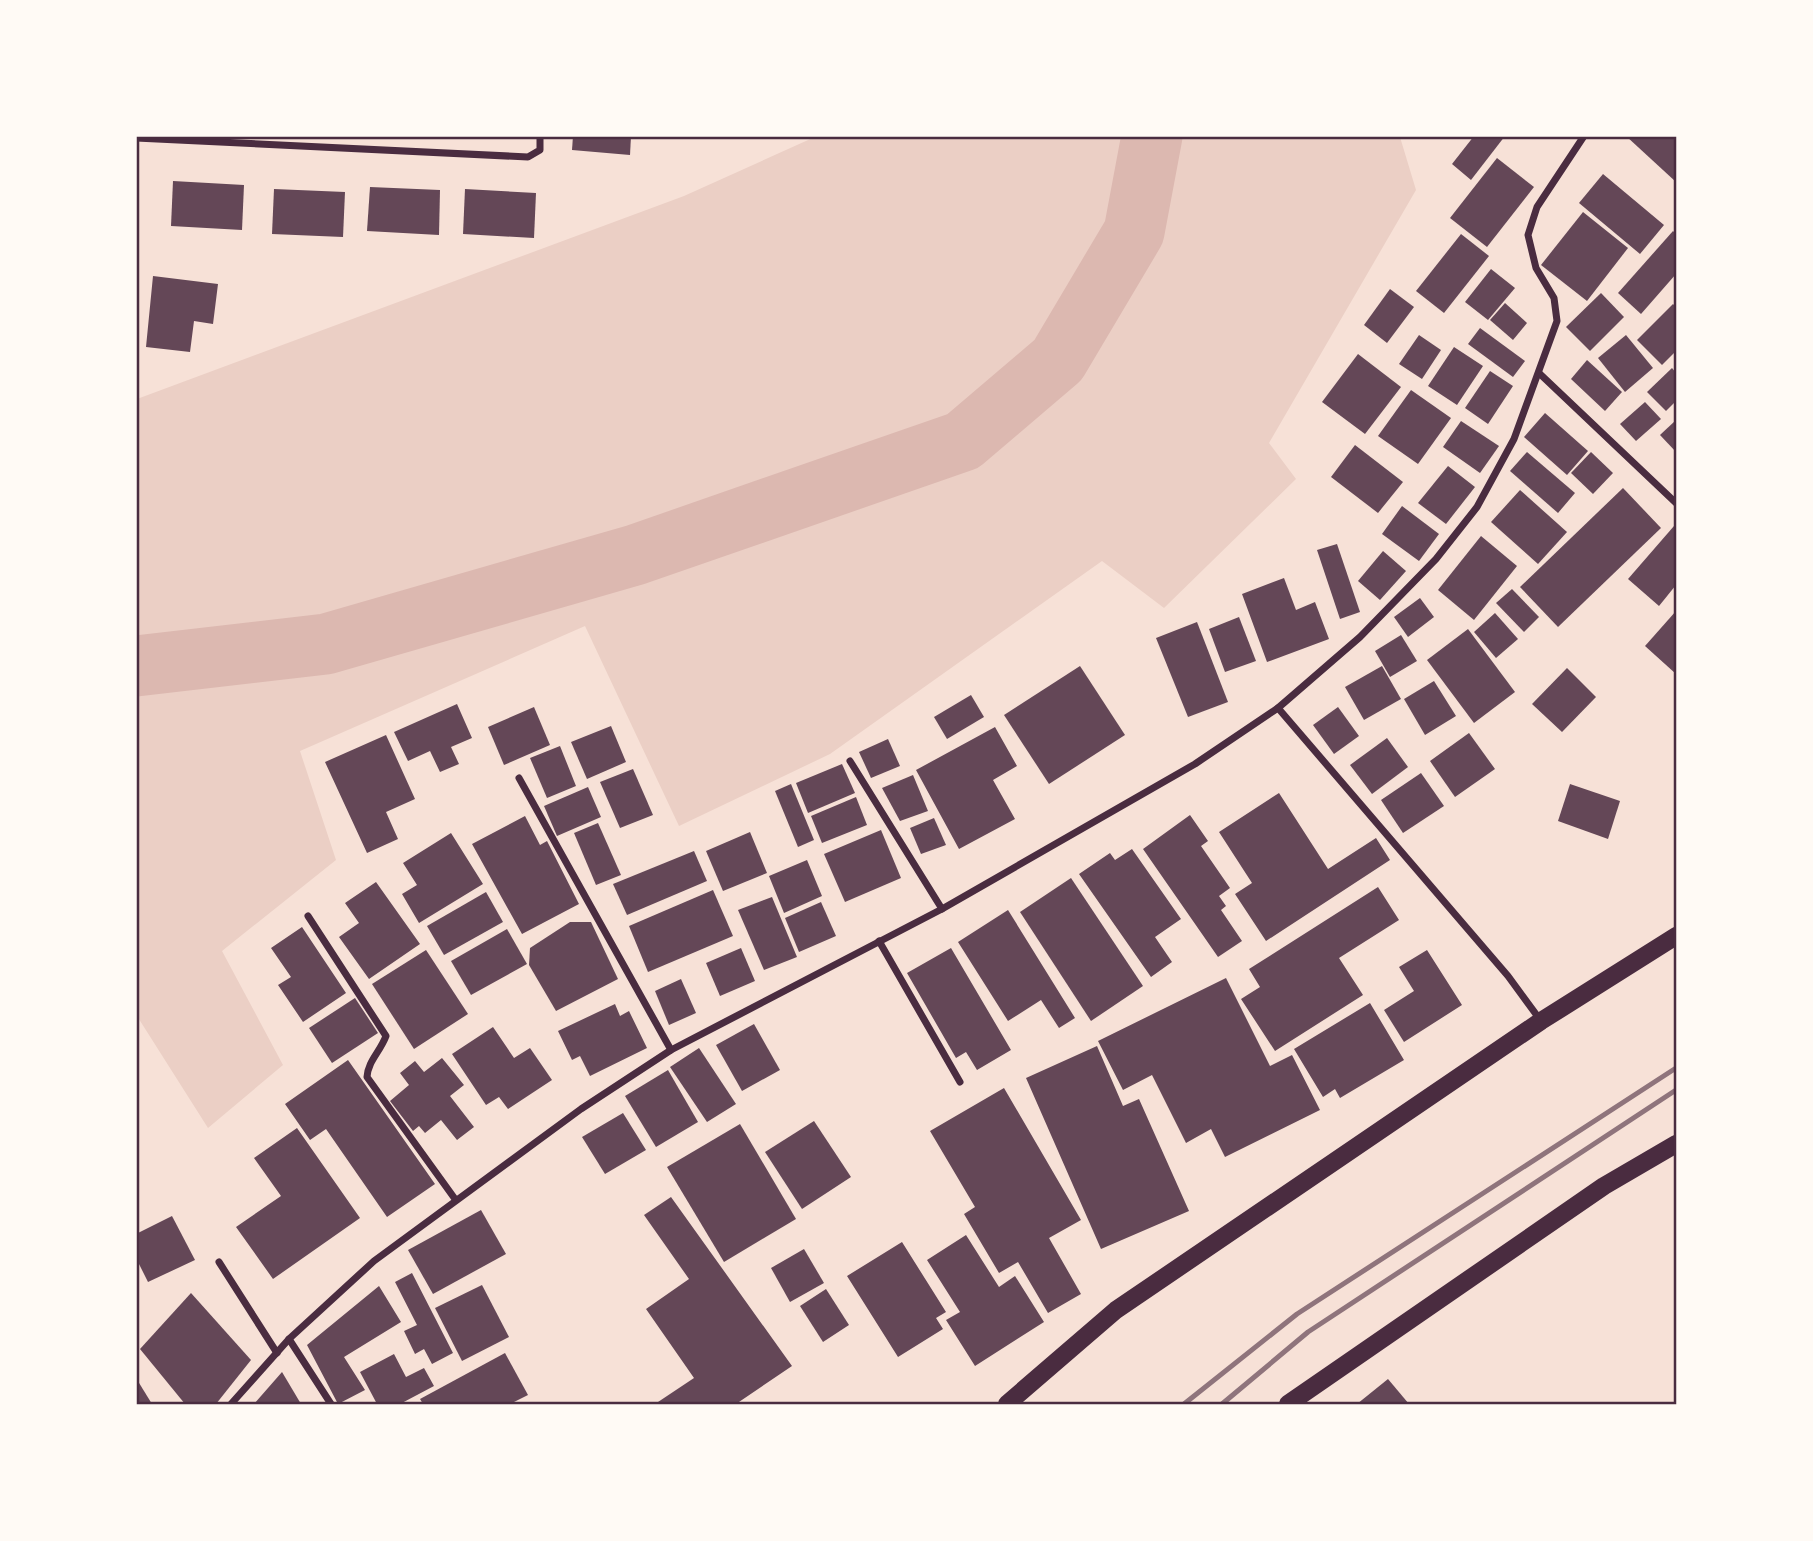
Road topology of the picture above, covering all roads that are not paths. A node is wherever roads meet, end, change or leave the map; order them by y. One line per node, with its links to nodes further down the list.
1 (540, 136): 3 (street)
2 (1584, 136): 4 (street)
3 (136, 138)
4 (1540, 374): 5 (street); 6 (street)
5 (1676, 503)
6 (1278, 708): 9 (street); 13 (street)
7 (850, 761): 9 (street)
8 (519, 778): 14 (street)
9 (942, 909): 12 (street)
10 (308, 916): 17 (street)
11 (1676, 936): 13 (main road)
12 (879, 941): 14 (street); 15 (street)
13 (1541, 1021): 23 (main road)
14 (671, 1050): 17 (street)
15 (960, 1082)
16 (1676, 1144): 24 (main road)
17 (455, 1199): 19 (street)
18 (219, 1262): 20 (street)
19 (289, 1339): 20 (street); 22 (street)
20 (277, 1353): 21 (street)
21 (231, 1405)
22 (331, 1405)
23 (1006, 1405)
24 (1288, 1405)

